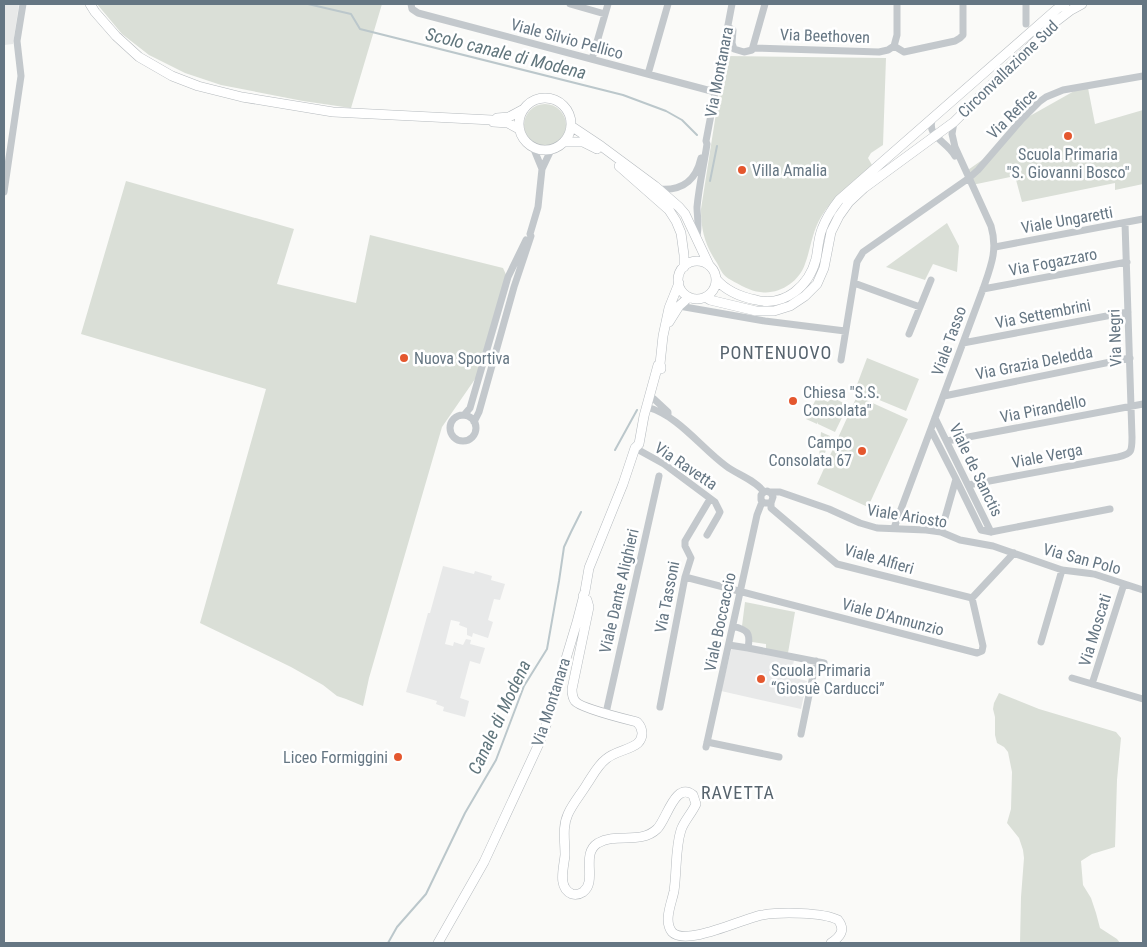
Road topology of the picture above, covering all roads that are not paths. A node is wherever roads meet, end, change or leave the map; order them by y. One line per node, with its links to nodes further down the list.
1 (23, 4): 38 (street)
2 (90, 4): 25 (main road)
3 (570, 4): 14 (street)
4 (608, 4): 14 (street)
5 (668, 4): 20 (street)
6 (732, 4): 16 (street, Via Montanara)
7 (765, 4): 18 (street)
8 (897, 4): 17 (street)
9 (963, 4): 17 (street)
10 (1026, 4): 15 (street)
11 (1065, 4): 24 (main road, Circonvallazione Sud)
12 (1082, 4): 26 (main road, Circonvallazione Sud)
13 (412, 6): 19 (street, Viale Silvio Pellico)
14 (605, 14): 19 (street)
15 (1026, 24)
16 (728, 27): 18 (street, Via Beethoven); 22 (street, Via Montanara)
17 (894, 46): 18 (street, Via Beethoven)
18 (754, 48)
19 (592, 60): 20 (street, Viale Silvio Pellico)
20 (648, 74): 22 (street, Viale Silvio Pellico)
21 (1143, 76): 36 (street, Via Refice)
22 (715, 92): 30 (street, Via Montanara)
23 (524, 109): 25 (main road); 27 (main road); 28 (main road)
24 (933, 118): 29 (street, Circonvallazione Sud); 47 (main road, Circonvallazione Sud)
25 (492, 120): 28 (main road)
26 (954, 122): 29 (main road, Circonvallazione Sud); 34 (street, Viale Tasso)
27 (571, 126): 31 (main road); 37 (main road, Circonvallazione Sud)
28 (520, 129): 32 (main road)
29 (936, 136): 34 (street, Viale Tasso); 53 (main road, Circonvallazione Sud)
30 (706, 141): 37 (street, Via Montanara); 42 (street, Via Montanara)
31 (564, 142): 33 (main road); 46 (main road)
32 (533, 147): 33 (main road); 35 (street)
33 (551, 150): 35 (street)
34 (962, 163): 36 (street, Viale Tasso)
35 (542, 169): 41 (street)
36 (969, 178): 43 (street, Viale Tasso); 50 (street, Via Refice)
37 (660, 189): 42 (main road, Circonvallazione Sud)
38 (4, 192)
39 (1143, 219): 40 (street, Viale Ungaretti)
40 (1125, 223): 43 (street, Viale Ungaretti); 44 (street, Via Negri)
41 (530, 234): 67 (street); 69 (street)
42 (696, 238): 45 (main road, Circonvallazione Sud)
43 (995, 247): 51 (street, Viale Tasso)
44 (1127, 262): 51 (street, Via Fogazzaro); 56 (street, Via Negri)
45 (709, 266): 46 (main road); 47 (main road, Circonvallazione Sud)
46 (684, 267): 49 (main road)
47 (716, 279): 53 (main road)
48 (931, 280): 55 (street)
49 (679, 283): 52 (main road); 57 (main road, Via Montanara)
50 (854, 283): 55 (street); 58 (street, Via Refice)
51 (983, 289): 60 (street, Viale Tasso)
52 (689, 297): 53 (main road, Circonvallazione Sud); 54 (main road, Via Montanara)
53 (705, 297)
54 (679, 306): 57 (main road, Via Montanara); 58 (street)
55 (920, 307): 59 (street)
56 (1128, 312): 60 (street, Via Settembrini); 61 (street, Via Negri)
57 (665, 329): 64 (main road, Via Montanara)
58 (845, 331): 62 (street, Via Refice)
59 (909, 334)
60 (963, 343): 63 (street, Viale Tasso)
61 (1130, 358): 63 (street, Via Grazia Deledda); 66 (street, Via Negri)
62 (841, 360)
63 (944, 396): 68 (street, Viale Tasso)
64 (651, 404): 72 (main road, Via Montanara); 77 (street)
65 (1143, 404): 66 (street, Via Pirandello)
66 (1131, 406): 71 (street, Via Pirandello); 73 (street, Via Negri)
67 (464, 415): 69 (street); 69 (street)
68 (935, 418): 70 (street, Viale Tasso); 71 (street, Viale de Sanctis)
69 (474, 422)
70 (931, 430): 75 (street, Viale de Sanctis); 82 (street, Viale Tasso)
71 (947, 441): 76 (street, Viale de Sanctis)
72 (636, 448): 78 (street, Via Ravetta); 92 (main road, Via Montanara)
73 (1130, 452): 76 (street, Viale Verga)
74 (659, 476): 104 (street, Viale Dante Alighieri)
75 (956, 479): 83 (street); 84 (street, Viale de Sanctis)
76 (968, 485): 84 (street, Viale de Sanctis)
77 (767, 492): 79 (street); 80 (street); 82 (street, Viale Ariosto)
78 (710, 499): 85 (street, Via Ravetta); 88 (street, Via Tassoni)
79 (762, 502): 80 (street); 91 (street, Viale Boccaccio)
80 (771, 503): 93 (street, Viale Alfieri)
81 (1110, 509): 84 (street)
82 (894, 528): 83 (street, Viale Ariosto)
83 (941, 532): 86 (street, Viale Ariosto)
84 (991, 532)
85 (708, 535)
86 (1014, 553): 87 (street, Via San Polo); 93 (street)
87 (1062, 570): 89 (street, Via San Polo); 95 (street)
88 (685, 577): 91 (street, Viale D'Annunzio); 103 (street, Via Tassoni)
89 (1124, 584): 90 (street, Via San Polo); 101 (street, Via Moscati)
90 (1143, 590)
91 (740, 591): 93 (street, Viale D'Annunzio); 94 (street, Viale Boccaccio)
92 (583, 596): 104 (main road); 107 (main road, Via Montanara)
93 (972, 598)
94 (733, 626): 96 (street, Viale Boccaccio); 97 (street)
95 (1041, 642)
96 (729, 645): 97 (street); 106 (street, Viale Boccaccio)
97 (748, 648): 98 (street)
98 (816, 661): 99 (street); 105 (street)
99 (824, 663)
100 (1072, 678): 101 (street, Via Moscati)
101 (1092, 684): 102 (street, Via Moscati)
102 (1143, 699)
103 (660, 707)
104 (606, 713): 108 (main road)
105 (801, 734)
106 (779, 757)
107 (438, 943)
108 (831, 943)

